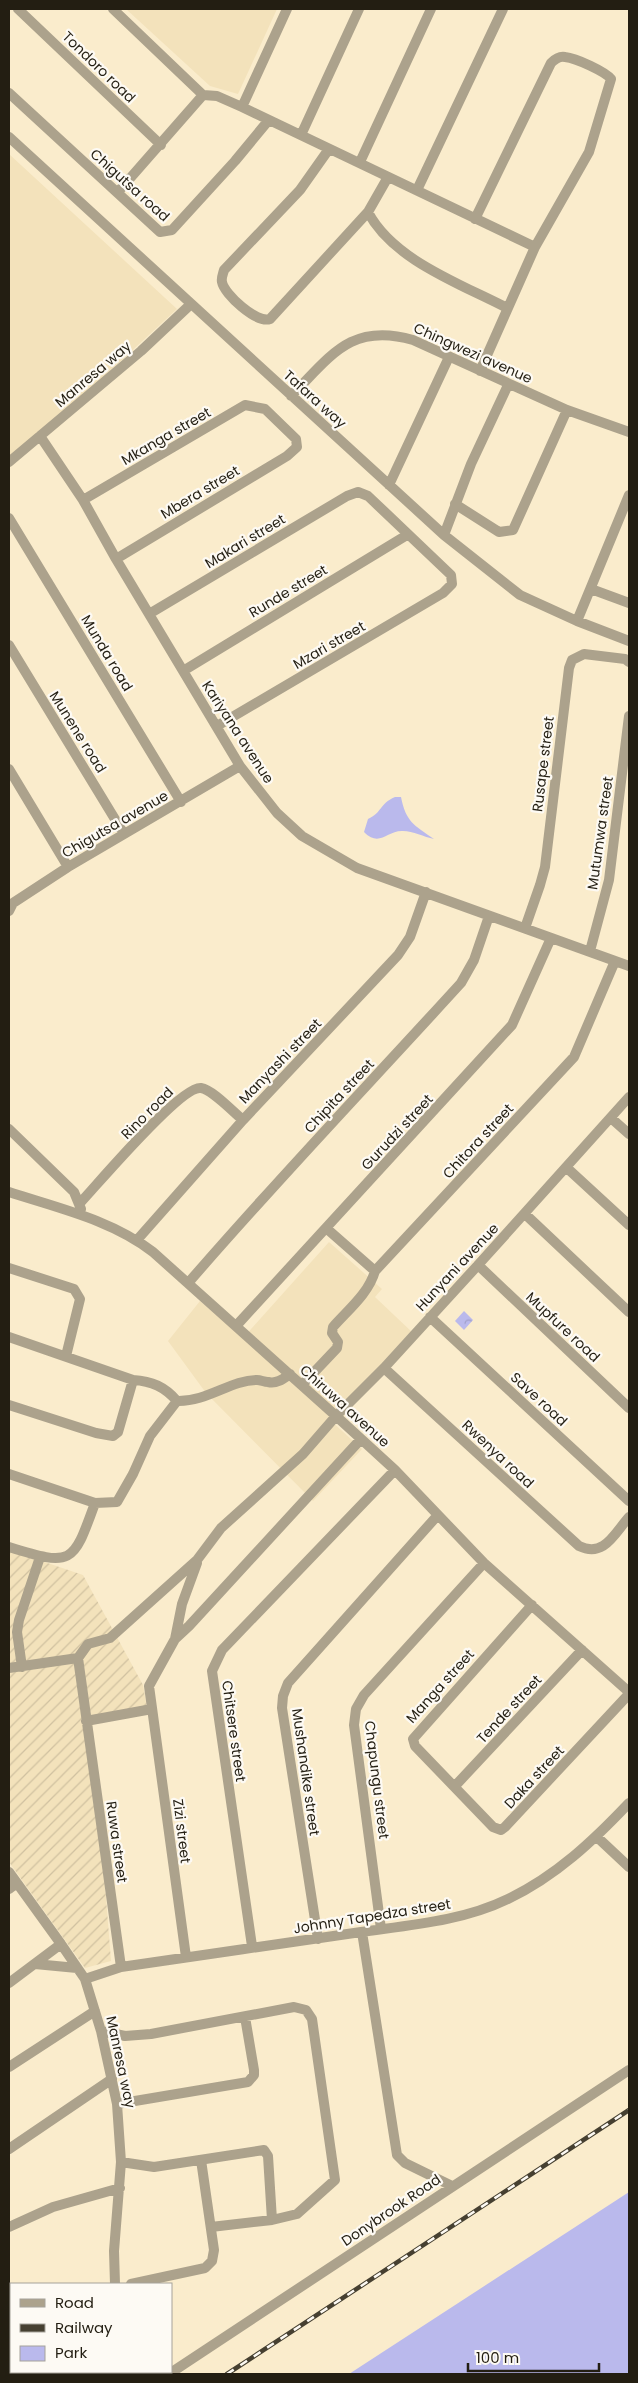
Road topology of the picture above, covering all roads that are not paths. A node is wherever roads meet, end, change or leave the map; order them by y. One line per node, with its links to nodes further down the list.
1 (18, 9): 13 (street, Tondoro road)
2 (113, 9): 8 (street)
3 (287, 9): 9 (street)
4 (359, 9): 11 (street)
5 (430, 9): 15 (street)
6 (503, 9): 17 (street)
7 (9, 92): 18 (street, Chigutsa road)
8 (203, 95): 9 (street); 13 (street)
9 (242, 107): 10 (street)
10 (268, 121): 11 (street); 18 (street, Chigutsa road)
11 (300, 135): 14 (street)
12 (9, 137): 22 (street, Tafara way)
13 (161, 145): 18 (street)
14 (329, 149): 15 (street); 19 (street)
15 (360, 162): 16 (street)
16 (388, 177): 17 (street); 19 (street)
17 (417, 190): 20 (street)
18 (118, 192)
19 (368, 212): 23 (street)
20 (475, 219): 21 (street); 21 (street)
21 (535, 247): 23 (street)
22 (191, 304): 27 (street, Tafara way); 30 (street, Manresa way)
23 (506, 308): 25 (street)
24 (449, 357): 25 (street, Chingwezi avenue); 27 (street, Chingwezi avenue); 33 (street)
25 (480, 371): 26 (street, Chingwezi avenue)
26 (508, 385): 28 (street, Chingwezi avenue); 36 (street)
27 (291, 396): 33 (street, Tafara way)
28 (567, 410): 29 (street, Chingwezi avenue); 36 (street)
29 (629, 432)
30 (40, 436): 32 (street, Manresa way); 35 (street, Kariyana avenue)
31 (297, 446): 35 (street, Mkanga street); 40 (street, Mbera street)
32 (9, 462)
33 (389, 485): 39 (street, Tafara way)
34 (629, 495): 41 (street)
35 (83, 500): 40 (street, Kariyana avenue)
36 (455, 504): 39 (street)
37 (9, 519): 53 (street, Munda road)
38 (407, 535): 43 (street, Makari street); 48 (street, Runde street); 50 (street, Mzari street)
39 (444, 535): 44 (street, Tafara way)
40 (116, 559): 43 (street, Kariyana avenue)
41 (591, 589): 42 (street); 44 (street)
42 (629, 603)
43 (149, 614): 48 (street, Kariyana avenue)
44 (577, 621): 45 (street, Tafara way)
45 (629, 641)
46 (9, 645): 54 (street, Munene road)
47 (629, 662): 59 (street, Rusape street)
48 (183, 671): 50 (street, Kariyana avenue)
49 (629, 716): 61 (street, Mutumwa street)
50 (217, 726): 51 (street, Kariyana avenue)
51 (240, 766): 53 (street, Chigutsa avenue); 56 (street, Kariyana avenue)
52 (9, 769): 55 (street)
53 (181, 802): 54 (street, Chigutsa avenue)
54 (124, 834): 55 (street, Chigutsa avenue)
55 (68, 867): 57 (street, Chigutsa avenue)
56 (426, 892): 58 (street, Kariyana avenue); 66 (street, Manyashi street)
57 (10, 903)
58 (490, 916): 59 (street, Kariyana avenue); 80 (street, Chipita street)
59 (525, 928): 60 (street, Kariyana avenue)
60 (551, 938): 61 (street, Kariyana avenue); 75 (street, Gurudzi street)
61 (590, 951): 62 (street, Kariyana avenue)
62 (615, 961): 63 (street, Kariyana avenue); 79 (street, Chitora street)
63 (629, 966)
64 (629, 1097): 65 (street, Hunyani avenue)
65 (611, 1118): 68 (street); 69 (street, Hunyani avenue)
66 (243, 1120): 71 (street, Rino road); 76 (street, Manyashi street)
67 (9, 1128): 71 (street)
68 (629, 1134)
69 (567, 1168): 72 (street, Hunyani avenue); 74 (street)
70 (9, 1192): 73 (street, Chiruwa avenue)
71 (80, 1203): 73 (street)
72 (525, 1214): 77 (street, Hunyani avenue); 81 (street)
73 (81, 1215): 76 (street, Chiruwa avenue)
74 (629, 1225)
75 (326, 1228): 79 (street); 83 (street, Gurudzi street)
76 (137, 1240): 80 (street, Chiruwa avenue)
77 (478, 1265): 82 (street, Hunyani avenue); 92 (street, Mupfure road)
78 (9, 1268): 85 (street)
79 (374, 1271): 89 (street, Chitora street)
80 (189, 1282): 83 (street, Chiruwa avenue)
81 (629, 1312)
82 (430, 1317): 86 (street, Hunyani avenue); 97 (street, Save road)
83 (236, 1326): 87 (street, Chiruwa avenue)
84 (9, 1337): 85 (street)
85 (66, 1356): 88 (street)
86 (384, 1368): 93 (street, Hunyani avenue); 100 (street, Rwenya road)
87 (290, 1374): 89 (street, Chiruwa avenue); 90 (street)
88 (133, 1380): 90 (street); 91 (street)
89 (302, 1385): 93 (street, Chiruwa avenue)
90 (177, 1401): 98 (street)
91 (9, 1404)
92 (629, 1408)
93 (336, 1416): 94 (street, Chiruwa avenue); 103 (street, Hunyani avenue)
94 (361, 1439): 95 (street, Chiruwa avenue); 106 (street)
95 (395, 1470): 99 (street, Chiruwa avenue); 124 (street, Chitsere street)
96 (9, 1474): 98 (street)
97 (629, 1501)
98 (95, 1503): 102 (street)
99 (437, 1516): 104 (street, Chiruwa avenue); 122 (street, Mushandike street)
100 (629, 1517)
101 (9, 1547): 102 (street)
102 (40, 1556): 109 (street)
103 (198, 1560): 106 (street); 108 (street)
104 (484, 1563): 105 (street, Chiruwa avenue); 120 (street, Chapungu street)
105 (532, 1605): 107 (street, Chiruwa avenue); 114 (street, Manga street)
106 (175, 1639): 112 (street, Zizi street)
107 (582, 1650): 111 (street, Chiruwa avenue); 114 (street, Tende street)
108 (78, 1658): 109 (street); 113 (street, Ruwa street)
109 (22, 1667): 110 (street)
110 (9, 1668)
111 (629, 1693): 114 (street, Daka street)
112 (152, 1710): 113 (street); 125 (street, Zizi street)
113 (86, 1721): 127 (street, Ruwa street)
114 (455, 1786)
115 (629, 1803): 116 (street, Johnny Tapedza street)
116 (597, 1837): 117 (street); 120 (street, Johnny Tapedza street)
117 (629, 1868)
118 (9, 1872): 119 (street, Manresa way)
119 (13, 1886): 123 (street, Manresa way)
120 (381, 1929): 121 (street, Johnny Tapedza street)
121 (362, 1932): 122 (street, Johnny Tapedza street); 141 (street)
122 (318, 1939): 124 (street, Johnny Tapedza street)
123 (62, 1944): 126 (street); 128 (street, Manresa way)
124 (252, 1946): 125 (street, Johnny Tapedza street)
125 (186, 1957): 127 (street, Johnny Tapedza street)
126 (35, 1964): 128 (street); 130 (street)
127 (121, 1967): 129 (street, Johnny Tapedza street)
128 (77, 1968): 129 (street, Manresa way)
129 (84, 1979): 131 (street, Manresa way)
130 (9, 1983)
131 (95, 2010): 133 (street, Manresa way); 134 (street)
132 (245, 2017): 133 (street); 137 (street); 143 (street)
133 (101, 2031): 136 (street, Manresa way)
134 (9, 2067)
135 (629, 2070): 141 (street, Donybrook Road)
136 (112, 2079): 137 (street, Manresa way); 138 (street)
137 (118, 2104): 140 (street, Manresa way)
138 (9, 2149)
139 (201, 2160): 140 (street); 143 (street); 145 (street)
140 (121, 2162): 142 (street, Manresa way)
141 (452, 2186): 148 (street, Donybrook Road)
142 (120, 2188): 144 (street); 146 (street, Manresa way)
143 (272, 2220): 145 (street)
144 (9, 2227)
145 (211, 2227): 147 (street)
146 (116, 2283)
147 (136, 2283)
148 (172, 2372)

